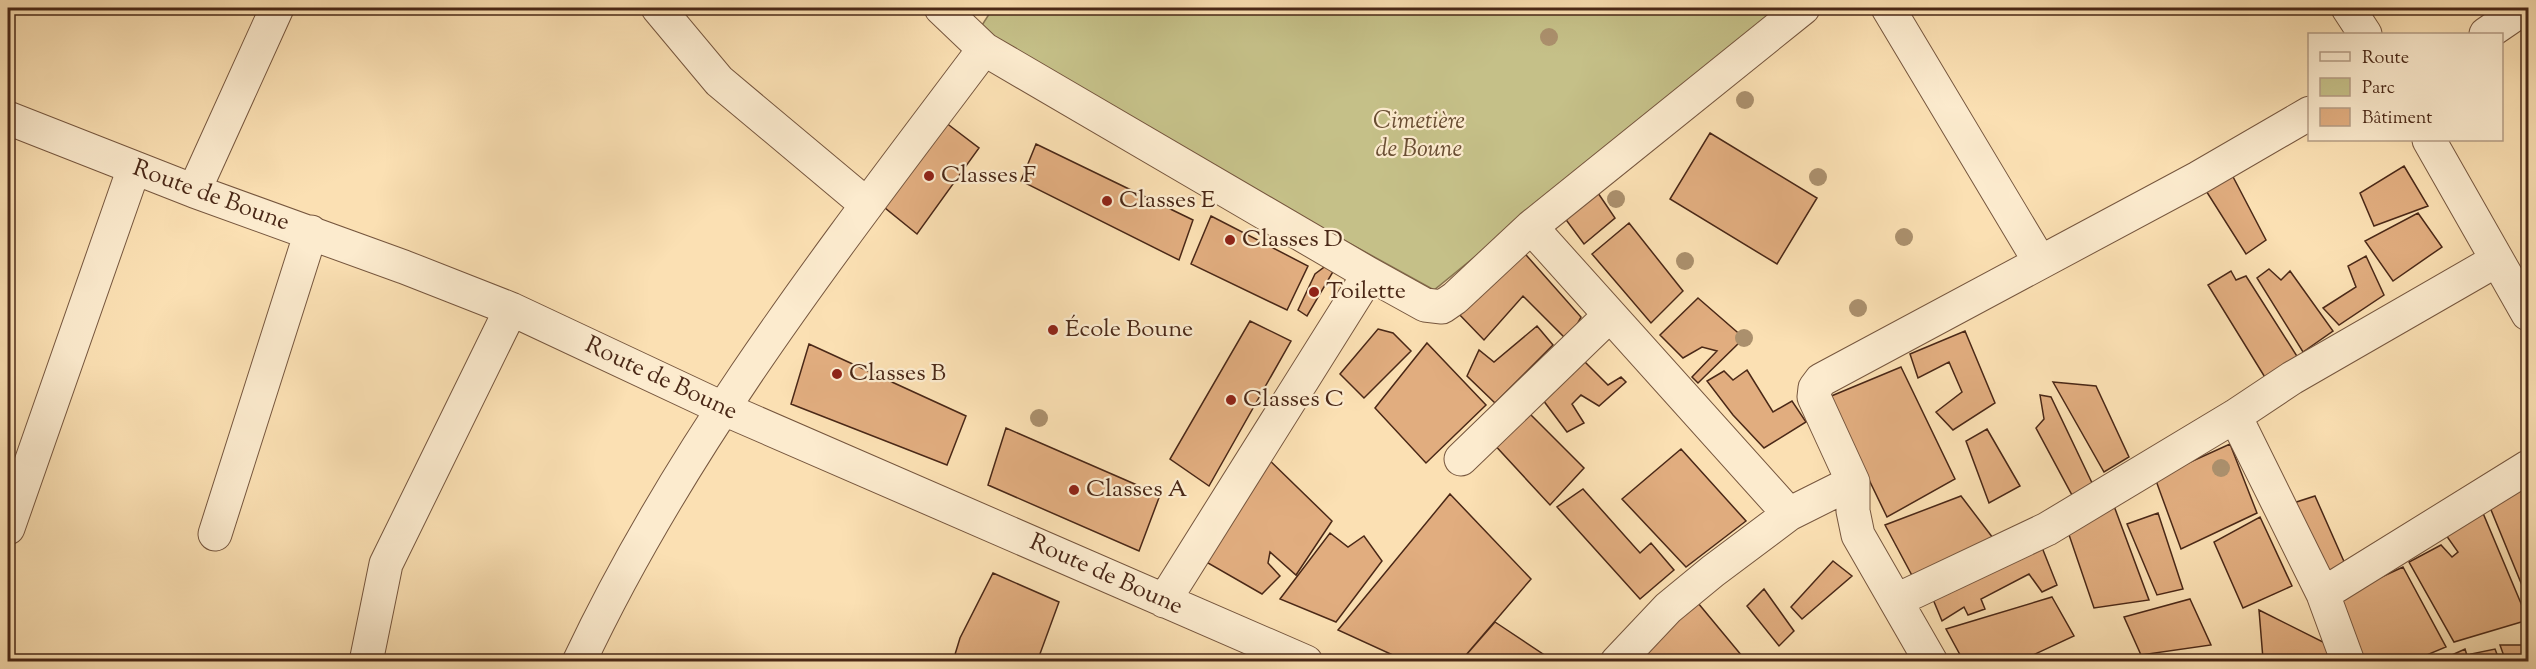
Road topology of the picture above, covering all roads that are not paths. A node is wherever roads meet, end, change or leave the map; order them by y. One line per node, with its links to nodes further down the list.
1 (277, 8): 15 (street)
2 (658, 8): 16 (street)
3 (941, 8): 10 (street)
4 (1803, 8): 17 (street)
5 (1888, 8): 20 (street)
6 (2348, 8): 8 (street)
7 (2524, 8): 9 (street)
8 (2364, 33)
9 (2487, 33)
10 (984, 49): 16 (street); 21 (street)
11 (2308, 114): 20 (street)
12 (8, 118): 14 (street, Route de Boune)
13 (2430, 141): 19 (street)
14 (134, 168): 15 (street, Route de Boune); 31 (street)
15 (194, 191): 18 (street, Route de Boune)
16 (867, 205): 25 (street)
17 (1531, 227): 21 (street); 24 (street)
18 (311, 232): 22 (street, Route de Boune); 32 (street)
19 (2498, 260): 23 (street); 26 (street)
20 (2040, 262): 29 (street)
21 (1369, 274): 35 (street)
22 (511, 309): 25 (street, Route de Boune); 36 (street)
23 (2529, 314)
24 (1609, 316): 27 (street); 30 (street)
25 (722, 408): 35 (street, Route de Boune); 37 (street)
26 (2235, 416): 33 (street); 34 (street)
27 (1461, 459)
28 (2529, 467): 33 (street)
29 (1853, 482): 30 (street); 34 (street)
30 (1789, 514): 39 (street)
31 (8, 528)
32 (215, 534)
33 (2323, 594): 41 (street)
34 (1897, 600): 40 (street)
35 (1164, 601): 38 (street, Route de Boune)
36 (366, 662)
37 (579, 662)
38 (1306, 662)
39 (1617, 662)
40 (1931, 662)
41 (2348, 662)

